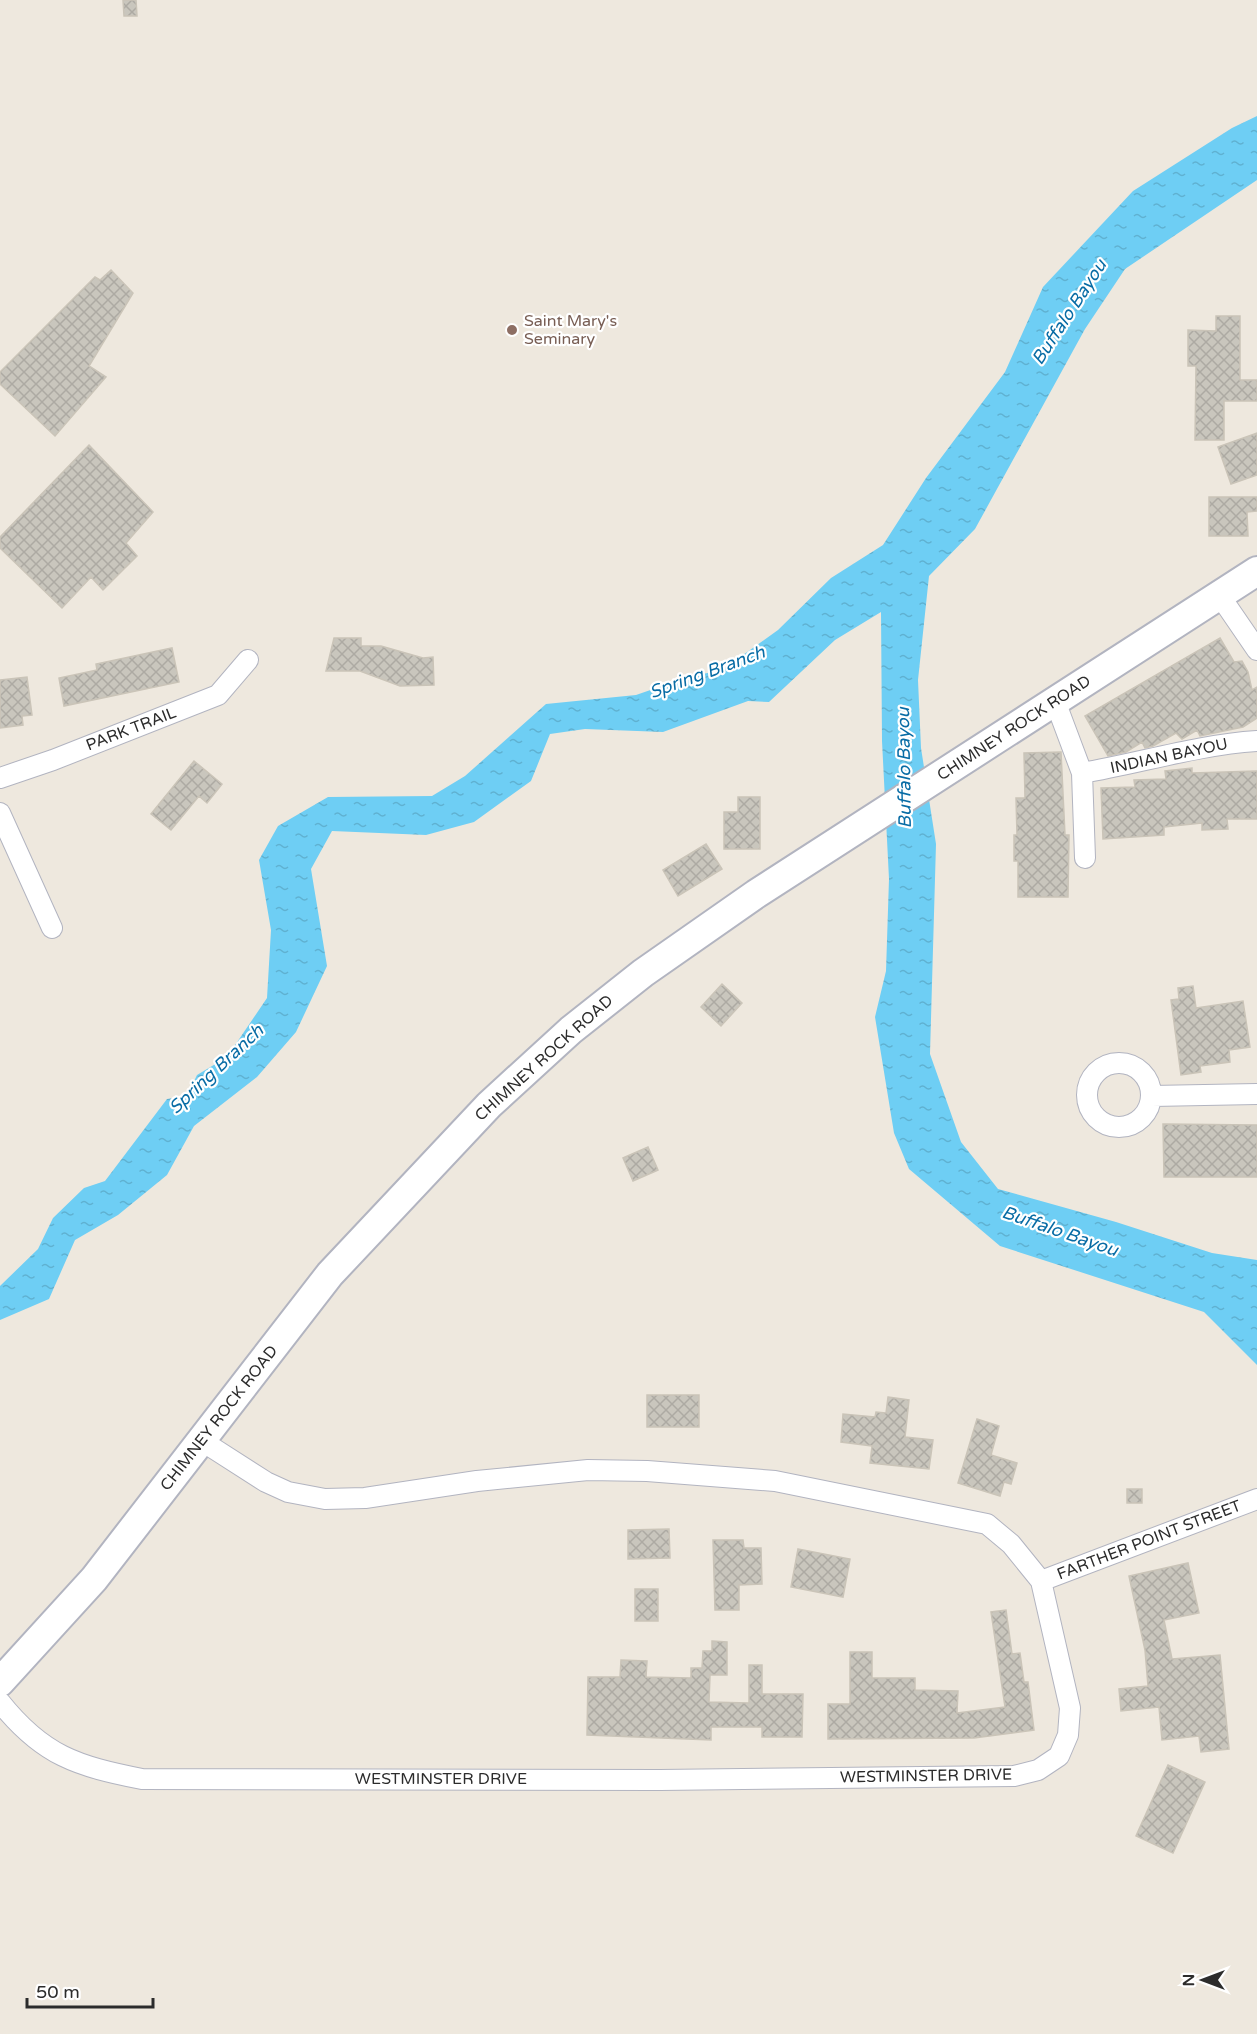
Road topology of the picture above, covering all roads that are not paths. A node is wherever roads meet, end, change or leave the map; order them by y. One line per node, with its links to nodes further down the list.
1 (1257, 571): 2 (main road, CHIMNEY ROCK ROAD)
2 (1220, 596): 3 (street); 5 (main road, CHIMNEY ROCK ROAD)
3 (1257, 650)
4 (248, 660): 8 (street, PARK TRAIL)
5 (1055, 701): 7 (street); 14 (main road, CHIMNEY ROCK ROAD)
6 (1257, 741): 7 (street, INDIAN BAYOU)
7 (1082, 773): 10 (street)
8 (0, 778)
9 (0, 813): 11 (street)
10 (1085, 858)
11 (52, 928)
12 (1257, 1094): 13 (street)
13 (1152, 1096)
14 (202, 1441): 16 (street, WESTMINSTER DRIVE); 17 (main road, CHIMNEY ROCK ROAD)
15 (1257, 1498): 16 (street, FARTHER POINT STREET)
16 (1041, 1581): 18 (street, WESTMINSTER DRIVE)
17 (0, 1682)
18 (0, 1702)

